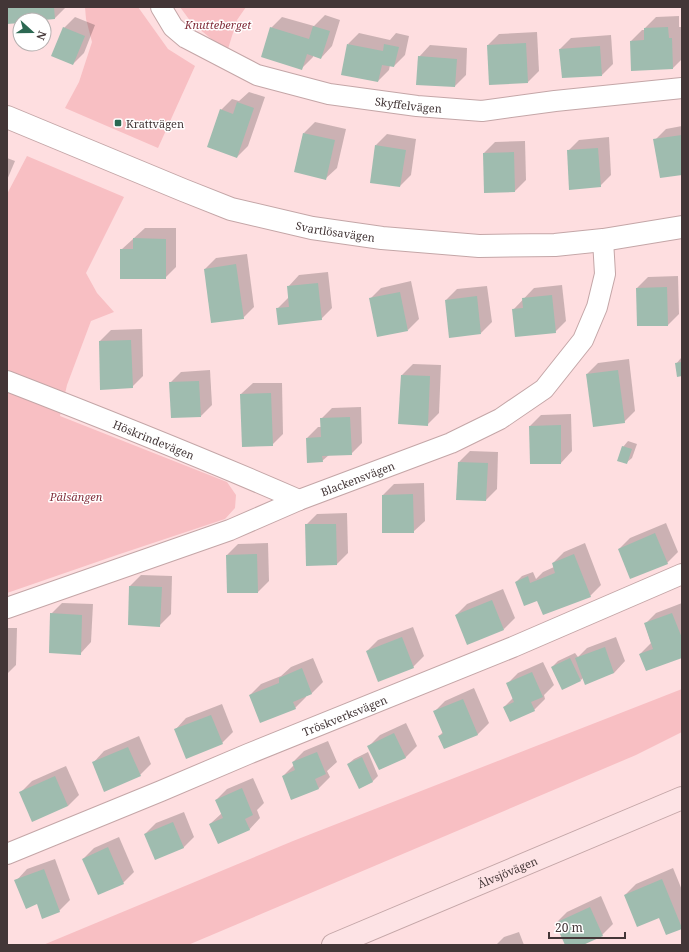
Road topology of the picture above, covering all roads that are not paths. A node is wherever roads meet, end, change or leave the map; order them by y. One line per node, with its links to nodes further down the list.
1 (160, 7): 2 (street, Skyffelvägen)
2 (682, 88)
3 (7, 117): 5 (street, Svartlösavägen)
4 (682, 227): 5 (street, Svartlösavägen)
5 (603, 240): 7 (street, Blackensvägen)
6 (7, 381): 7 (street, Höskrindevägen)
7 (299, 500): 9 (street, Blackensvägen)
8 (682, 574): 11 (street, Tröskverksvägen)
9 (7, 608)
10 (682, 798): 12 (main road, Älvsjövägen)
11 (7, 854)
12 (337, 944)

